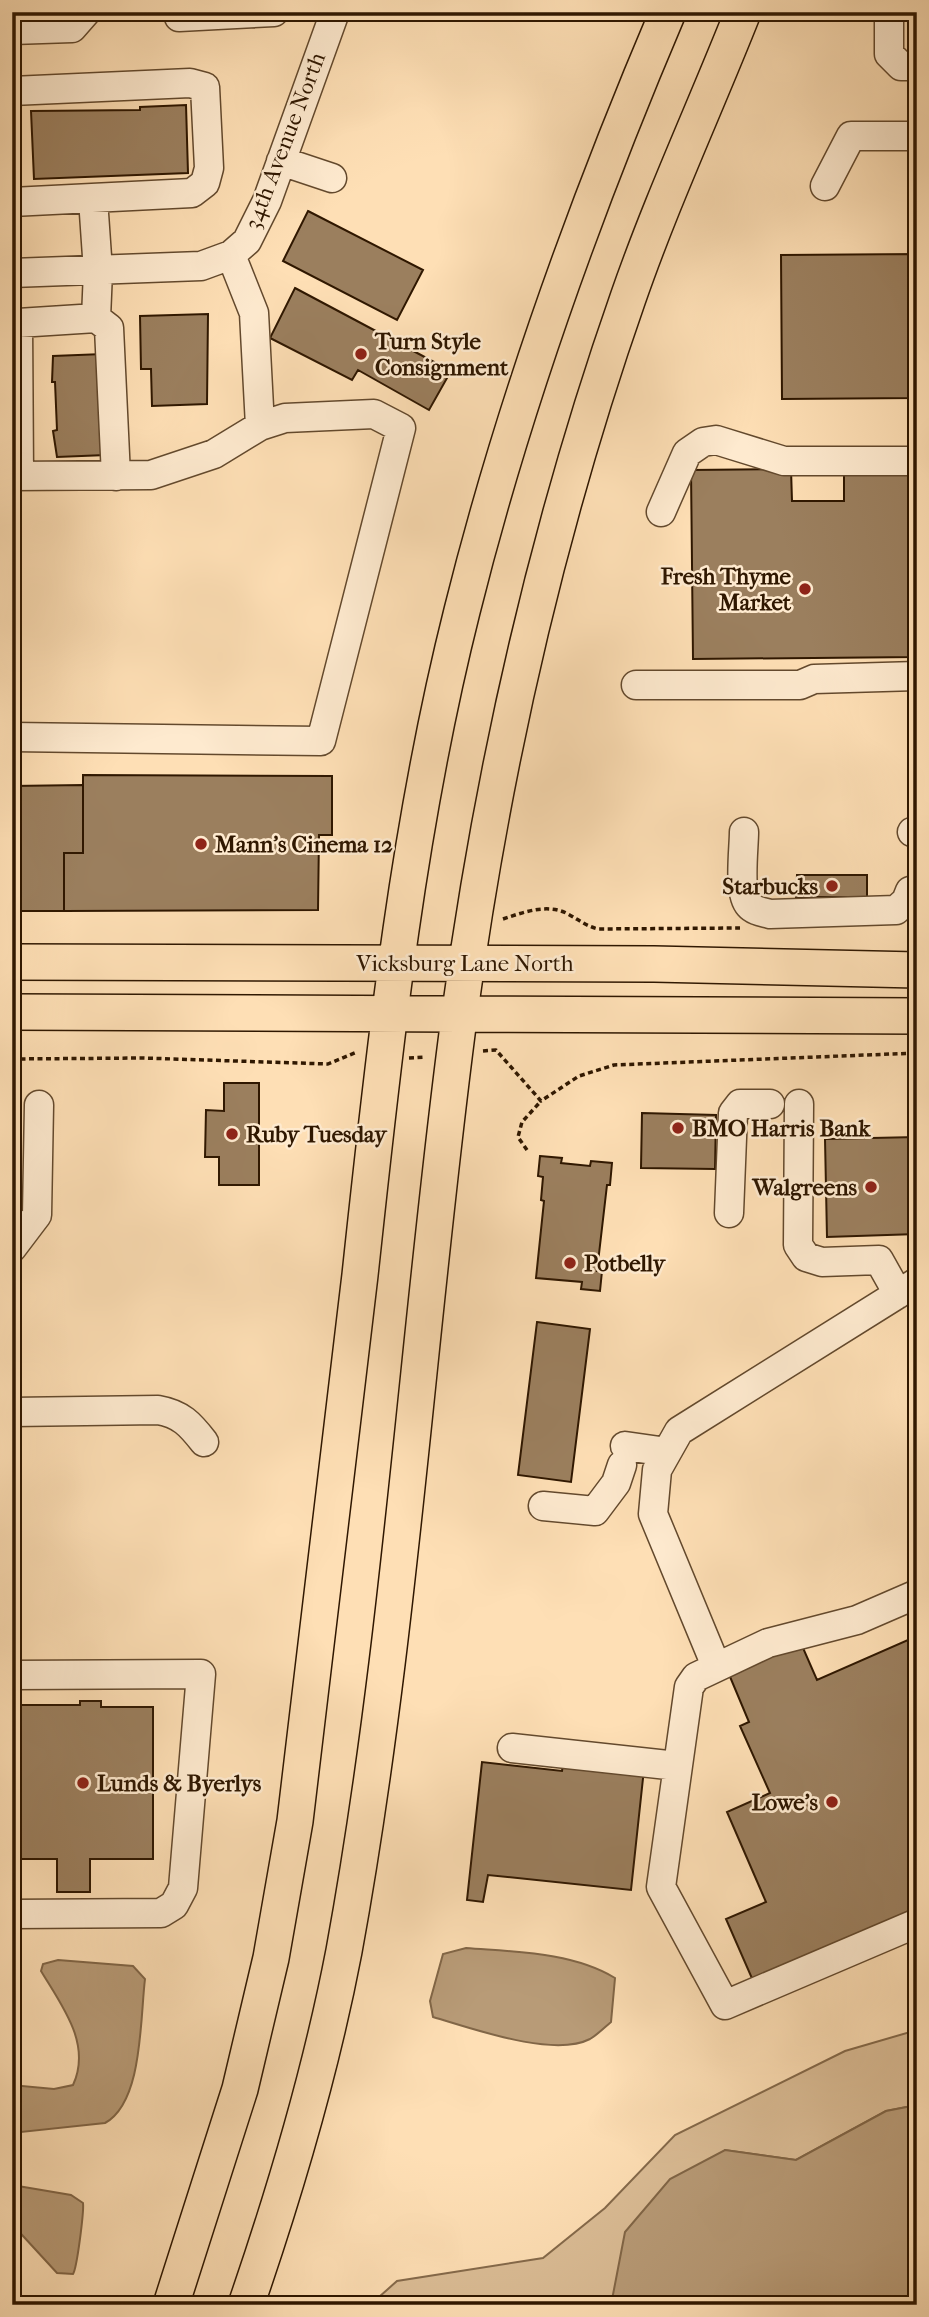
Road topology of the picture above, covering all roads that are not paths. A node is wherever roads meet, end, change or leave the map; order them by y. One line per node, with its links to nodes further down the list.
1 (86, 12): 9 (street)
2 (274, 12): 8 (street)
3 (335, 12): 14 (street, 34th Avenue North)
4 (667, 12): 34 (main road)
5 (743, 12): 10 (main road)
6 (756, 12): 10 (main road)
7 (889, 12): 11 (street)
8 (179, 14)
9 (12, 30)
10 (726, 55): 35 (main road)
11 (917, 66)
12 (12, 91): 17 (street)
13 (917, 135): 16 (street)
14 (281, 161): 15 (street); 19 (street, 34th Avenue North)
15 (332, 178)
16 (825, 186)
17 (93, 199): 18 (street); 20 (street)
18 (12, 202)
19 (231, 255): 20 (street, 34th Avenue North); 23 (street)
20 (98, 271): 21 (street, 34th Avenue North); 22 (street)
21 (12, 274)
22 (96, 318): 25 (street); 26 (street)
23 (260, 426): 26 (street); 30 (street)
24 (917, 461): 27 (street)
25 (16, 476): 26 (street)
26 (116, 476)
27 (661, 512)
28 (917, 676): 29 (street)
29 (636, 685)
30 (12, 737)
31 (744, 832): 32 (street)
32 (910, 891)
33 (12, 962): 34 (main road, Vicksburg Lane North)
34 (395, 962): 35 (main road, Vicksburg Lane North); 37 (main road)
35 (468, 964): 36 (main road, Vicksburg Lane North); 38 (main road)
36 (917, 970)
37 (390, 1012): 38 (main road); 39 (main road); 59 (main road)
38 (460, 1012): 40 (main road); 60 (main road)
39 (12, 1013)
40 (917, 1016)
41 (770, 1104): 45 (street)
42 (799, 1104): 47 (street)
43 (39, 1105): 44 (street)
44 (25, 1178): 46 (street)
45 (729, 1213)
46 (12, 1248)
47 (907, 1288): 50 (street)
48 (12, 1412): 49 (street)
49 (204, 1442)
50 (667, 1452): 51 (street); 53 (street)
51 (543, 1506)
52 (917, 1594): 53 (street)
53 (716, 1666): 56 (street)
54 (12, 1675): 57 (street)
55 (512, 1748): 56 (street)
56 (677, 1766): 58 (street)
57 (12, 1914)
58 (917, 1923)
59 (171, 2305)
60 (246, 2305)

